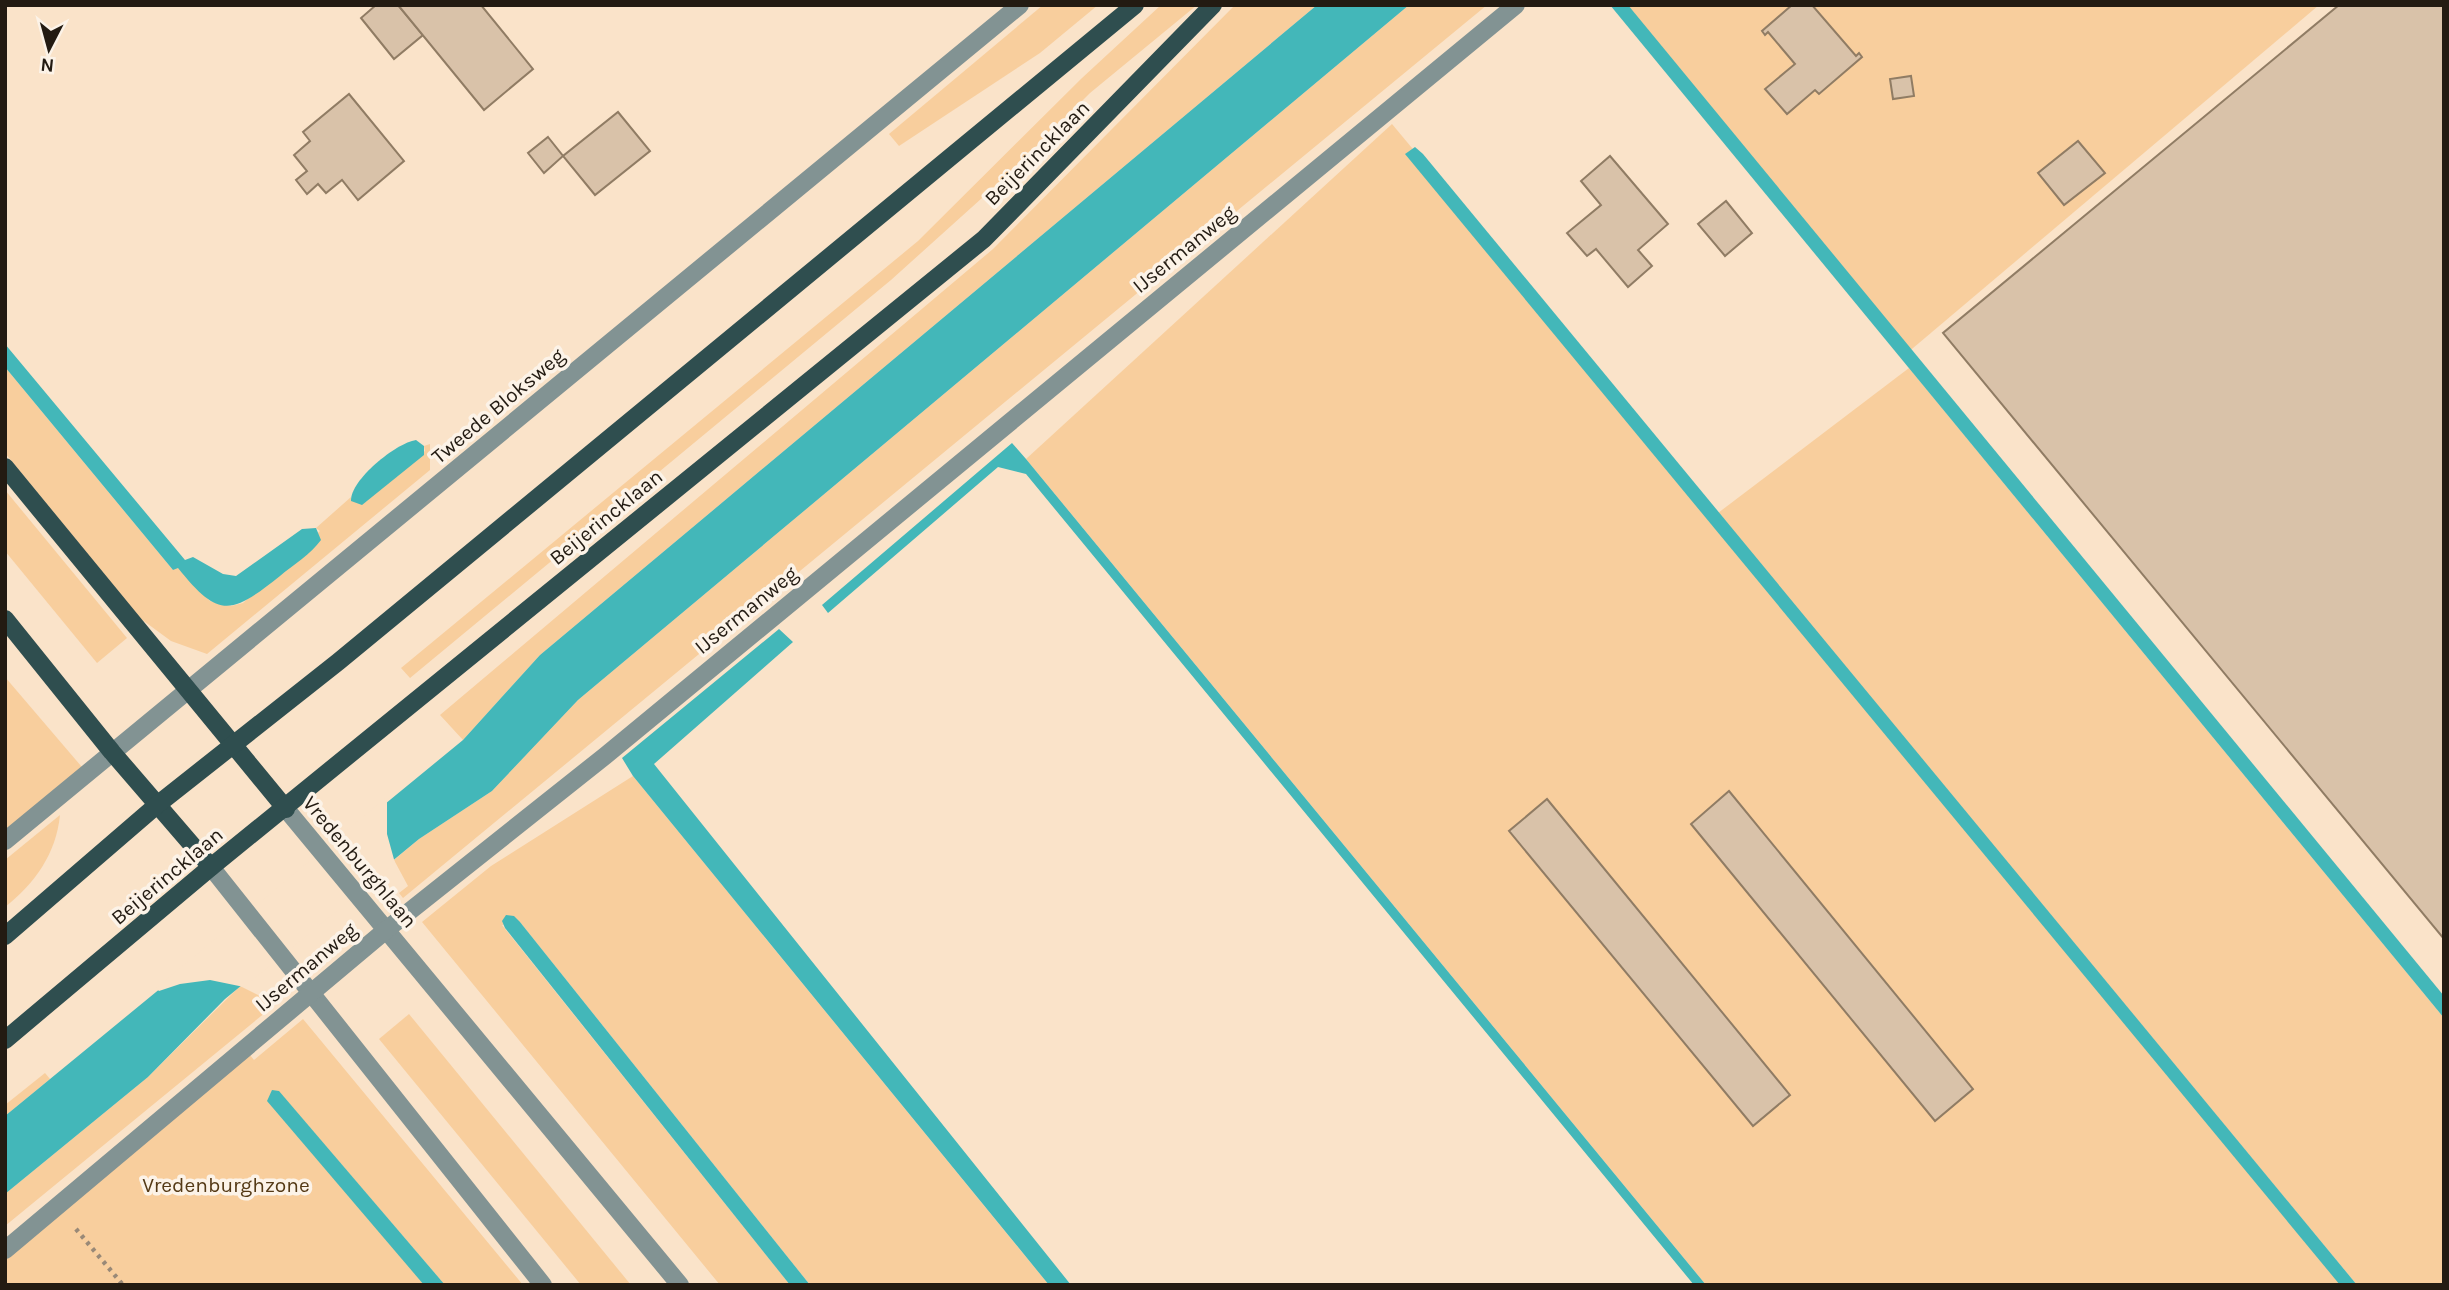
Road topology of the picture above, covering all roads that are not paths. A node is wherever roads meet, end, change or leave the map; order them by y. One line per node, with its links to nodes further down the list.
1 (1020, 5): 7 (street, Tweede Bloksweg)
2 (1135, 5): 8 (main road)
3 (1213, 5): 11 (main road, Beijerincklaan)
4 (1516, 5): 14 (street, IJsermanweg)
5 (5, 467): 7 (main road, Vredenburghlaan)
6 (5, 619): 9 (main road)
7 (188, 689): 8 (main road, Vredenburghlaan); 9 (street, Tweede Bloksweg)
8 (234, 744): 10 (main road); 11 (main road, Vredenburghlaan)
9 (113, 752): 10 (main road); 12 (street, Tweede Bloksweg)
10 (157, 805): 13 (main road); 15 (main road)
11 (286, 808): 13 (main road, Beijerincklaan); 14 (street, Vredenburghlaan)
12 (5, 841)
13 (211, 867): 16 (street); 17 (main road, Beijerincklaan)
14 (386, 930): 16 (street, IJsermanweg); 20 (street, Vredenburghlaan)
15 (5, 936)
16 (314, 992): 18 (street, IJsermanweg); 19 (street)
17 (5, 1040)
18 (5, 1250)
19 (543, 1285)
20 (680, 1285)

